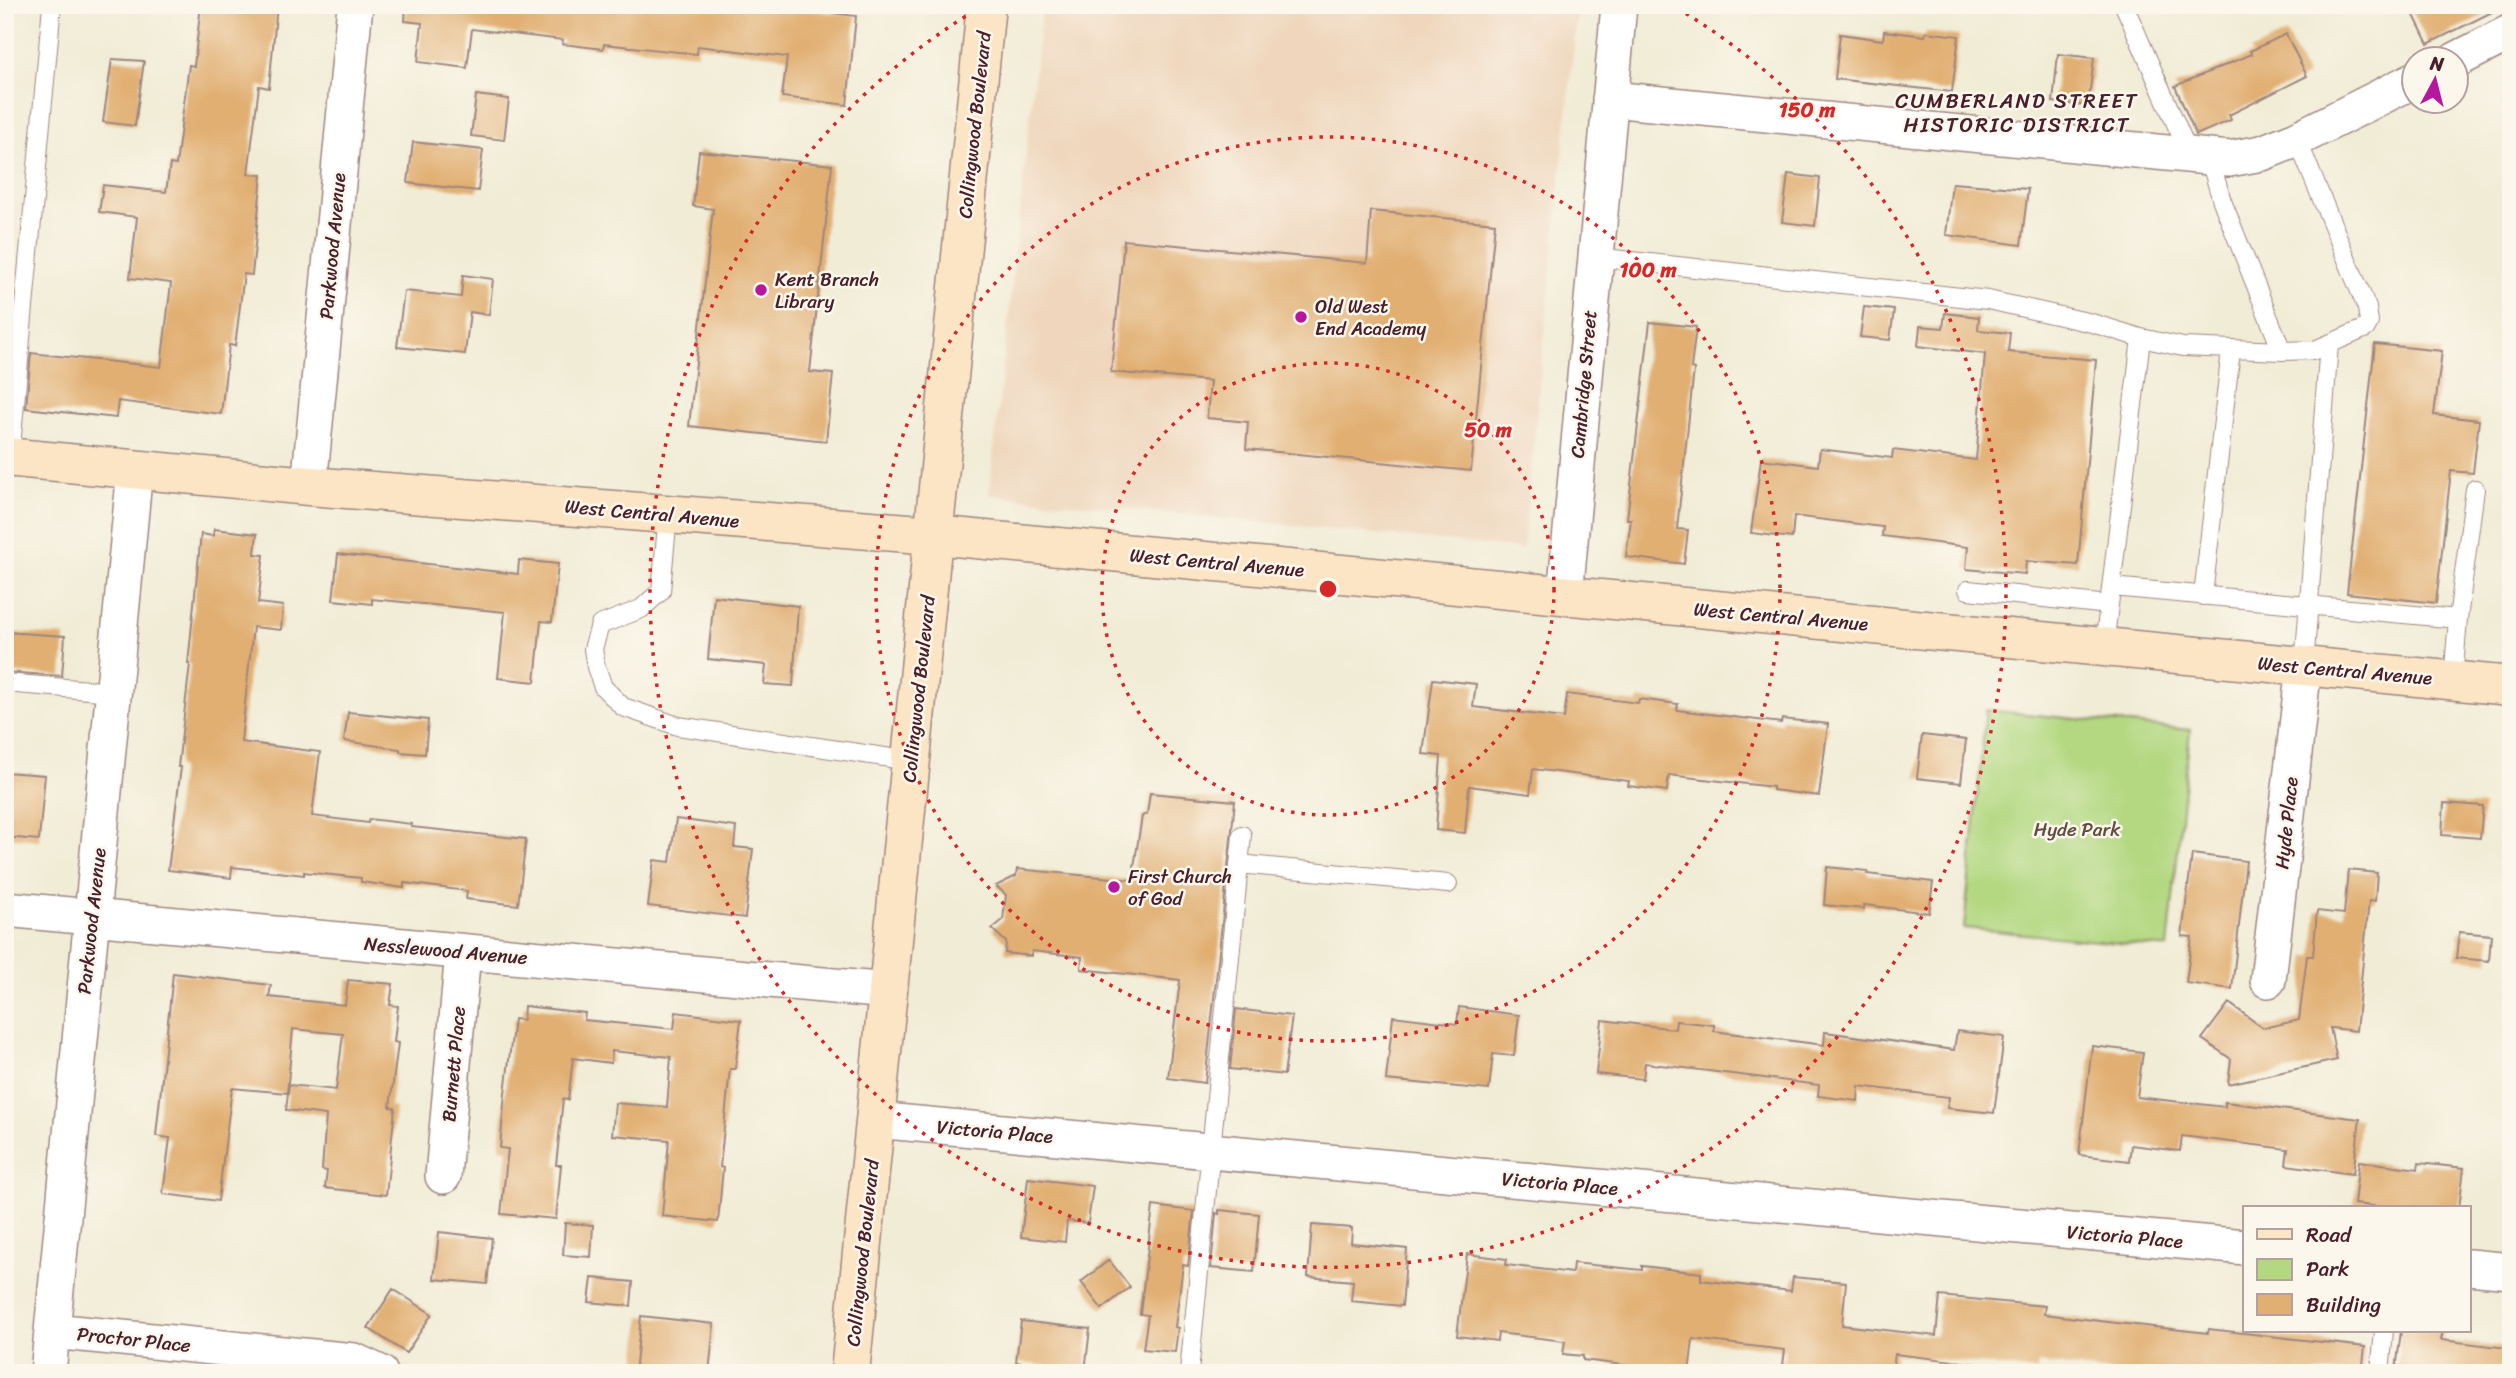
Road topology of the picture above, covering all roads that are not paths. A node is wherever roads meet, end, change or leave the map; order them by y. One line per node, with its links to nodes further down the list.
1 (52, 5): 17 (lane)
2 (355, 5): 19 (street, Parkwood Avenue)
3 (986, 5): 22 (main road, Collingwood Boulevard)
4 (1619, 5): 9 (street, Cambridge Street)
5 (2124, 5): 11 (lane)
6 (2511, 32): 7 (street)
7 (2470, 53)
8 (2400, 87): 10 (street)
9 (1610, 99): 11 (street); 12 (street, Cambridge Street)
10 (2297, 139): 11 (street); 14 (lane)
11 (2199, 156): 16 (lane)
12 (1595, 257): 13 (lane); 24 (street, Cambridge Street)
13 (2141, 338): 15 (lane); 25 (lane)
14 (2329, 344): 16 (lane); 27 (lane)
15 (2231, 350): 16 (lane); 26 (lane)
16 (2282, 351)
17 (8, 457): 18 (main road, West Central Avenue)
18 (135, 469): 19 (main road, West Central Avenue); 34 (street, Parkwood Avenue)
19 (309, 486): 21 (main road, West Central Avenue)
20 (2475, 489): 28 (lane)
21 (668, 514): 22 (main road, West Central Avenue); 35 (lane)
22 (934, 535): 24 (main road, West Central Avenue); 35 (main road, Collingwood Boulevard)
23 (1968, 590): 25 (lane)
24 (1565, 596): 29 (main road, West Central Avenue)
25 (2110, 596): 26 (lane); 29 (lane)
26 (2203, 596): 27 (lane)
27 (2308, 607): 28 (lane); 30 (lane)
28 (2458, 619): 31 (lane)
29 (2104, 647): 30 (main road, West Central Avenue)
30 (2304, 666): 31 (main road, West Central Avenue); 42 (street, Hyde Place)
31 (2453, 680): 33 (main road, West Central Avenue)
32 (5, 683): 34 (lane)
33 (2511, 686)
34 (113, 692): 40 (street, Parkwood Avenue)
35 (911, 761): 43 (main road, Collingwood Boulevard)
36 (1242, 835): 37 (lane)
37 (1239, 864): 38 (lane); 45 (lane)
38 (1448, 884)
39 (5, 909): 40 (street, Nesslewood Avenue)
40 (92, 918): 41 (street, Nesslewood Avenue); 50 (street, Parkwood Avenue)
41 (463, 952): 43 (street, Nesslewood Avenue); 46 (street, Burnett Place)
42 (2268, 980)
43 (888, 991): 44 (main road, Collingwood Boulevard)
44 (875, 1120): 45 (street, Victoria Place); 54 (main road, Collingwood Boulevard)
45 (1211, 1151): 47 (street, Victoria Place); 55 (lane)
46 (443, 1176)
47 (2243, 1247)
48 (2470, 1267): 49 (street)
49 (2511, 1271)
50 (52, 1331): 52 (street, Parkwood Avenue); 53 (street, Proctor Place)
51 (2384, 1332): 56 (lane)
52 (48, 1373)
53 (380, 1373)
54 (850, 1373)
55 (1189, 1373)
56 (2380, 1373)

